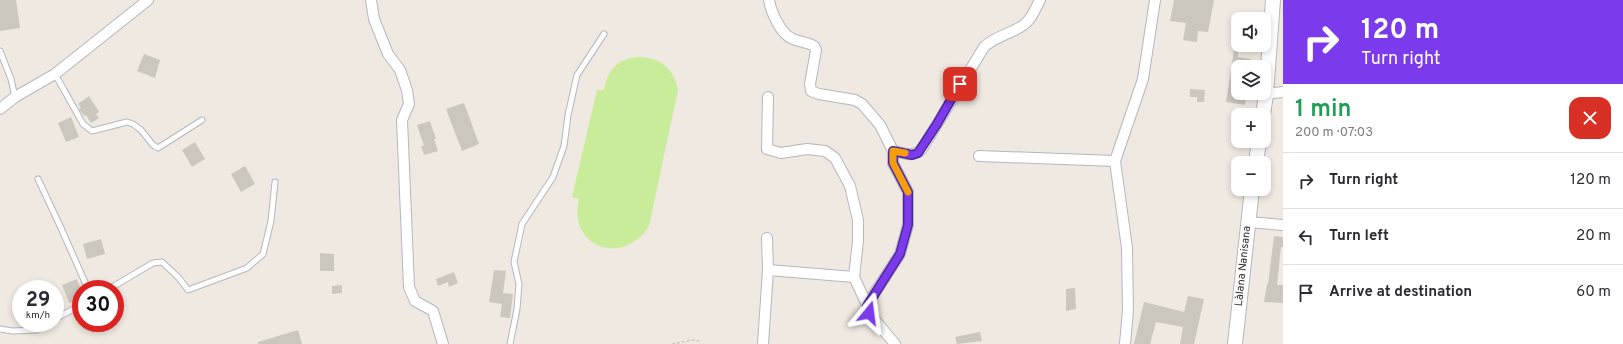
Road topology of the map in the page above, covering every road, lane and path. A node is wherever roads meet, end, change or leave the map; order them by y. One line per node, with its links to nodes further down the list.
1 (148, 0): 10 (street)
2 (371, 0): 33 (street)
3 (769, 0): 17 (street)
4 (1040, 0): 17 (street)
5 (1155, 0): 19 (street)
6 (1273, 0): 7 (street)
7 (1271, 12)
8 (604, 34): 34 (lane)
9 (0, 51): 13 (lane)
10 (55, 74): 13 (street); 16 (lane)
11 (1283, 92): 12 (street)
12 (1271, 93)
13 (15, 97): 15 (street)
14 (768, 97): 27 (street)
15 (0, 109)
16 (202, 120)
17 (893, 151): 30 (street)
18 (979, 156): 19 (street)
19 (1115, 161): 39 (street)
20 (38, 179): 28 (lane)
21 (275, 182): 29 (lane)
22 (1251, 196): 23 (street, Làlana Nanisana)
23 (1248, 222): 24 (street); 40 (street, Làlana Nanisana)
24 (1283, 224)
25 (766, 238): 26 (street)
26 (768, 270): 27 (street); 37 (street)
27 (854, 277): 30 (street)
28 (84, 280)
29 (124, 280)
30 (867, 306): 38 (street)
31 (0, 329): 32 (lane)
32 (12, 331)
33 (444, 344)
34 (510, 344)
35 (672, 344): 36 (path)
36 (700, 344)
37 (763, 344)
38 (895, 344)
39 (1125, 344)
40 (1235, 344)

